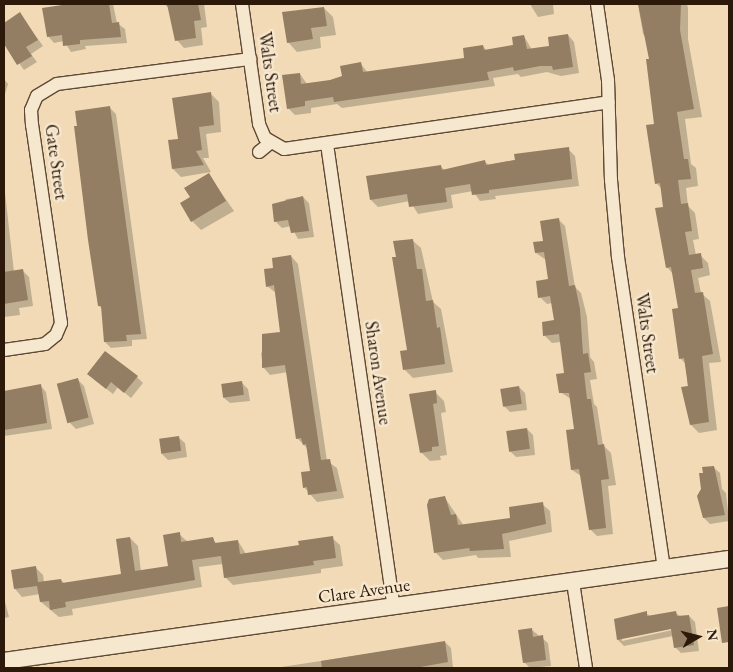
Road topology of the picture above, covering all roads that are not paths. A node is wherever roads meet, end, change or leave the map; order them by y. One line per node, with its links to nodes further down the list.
1 (242, 4): 3 (street, Walts Street)
2 (597, 4): 4 (street, Walts Street)
3 (250, 60): 5 (street, Walts Street); 8 (street, Gate Street)
4 (609, 102): 6 (street); 10 (street, Walts Street)
5 (270, 143): 6 (street); 7 (street)
6 (327, 144): 12 (street, Sharon Avenue)
7 (259, 152)
8 (4, 350)
9 (729, 559): 10 (street, Clare Avenue)
10 (664, 568): 11 (street, Clare Avenue)
11 (574, 582): 12 (street, Clare Avenue); 14 (street)
12 (394, 607): 13 (street, Clare Avenue)
13 (4, 661)
14 (586, 668)

